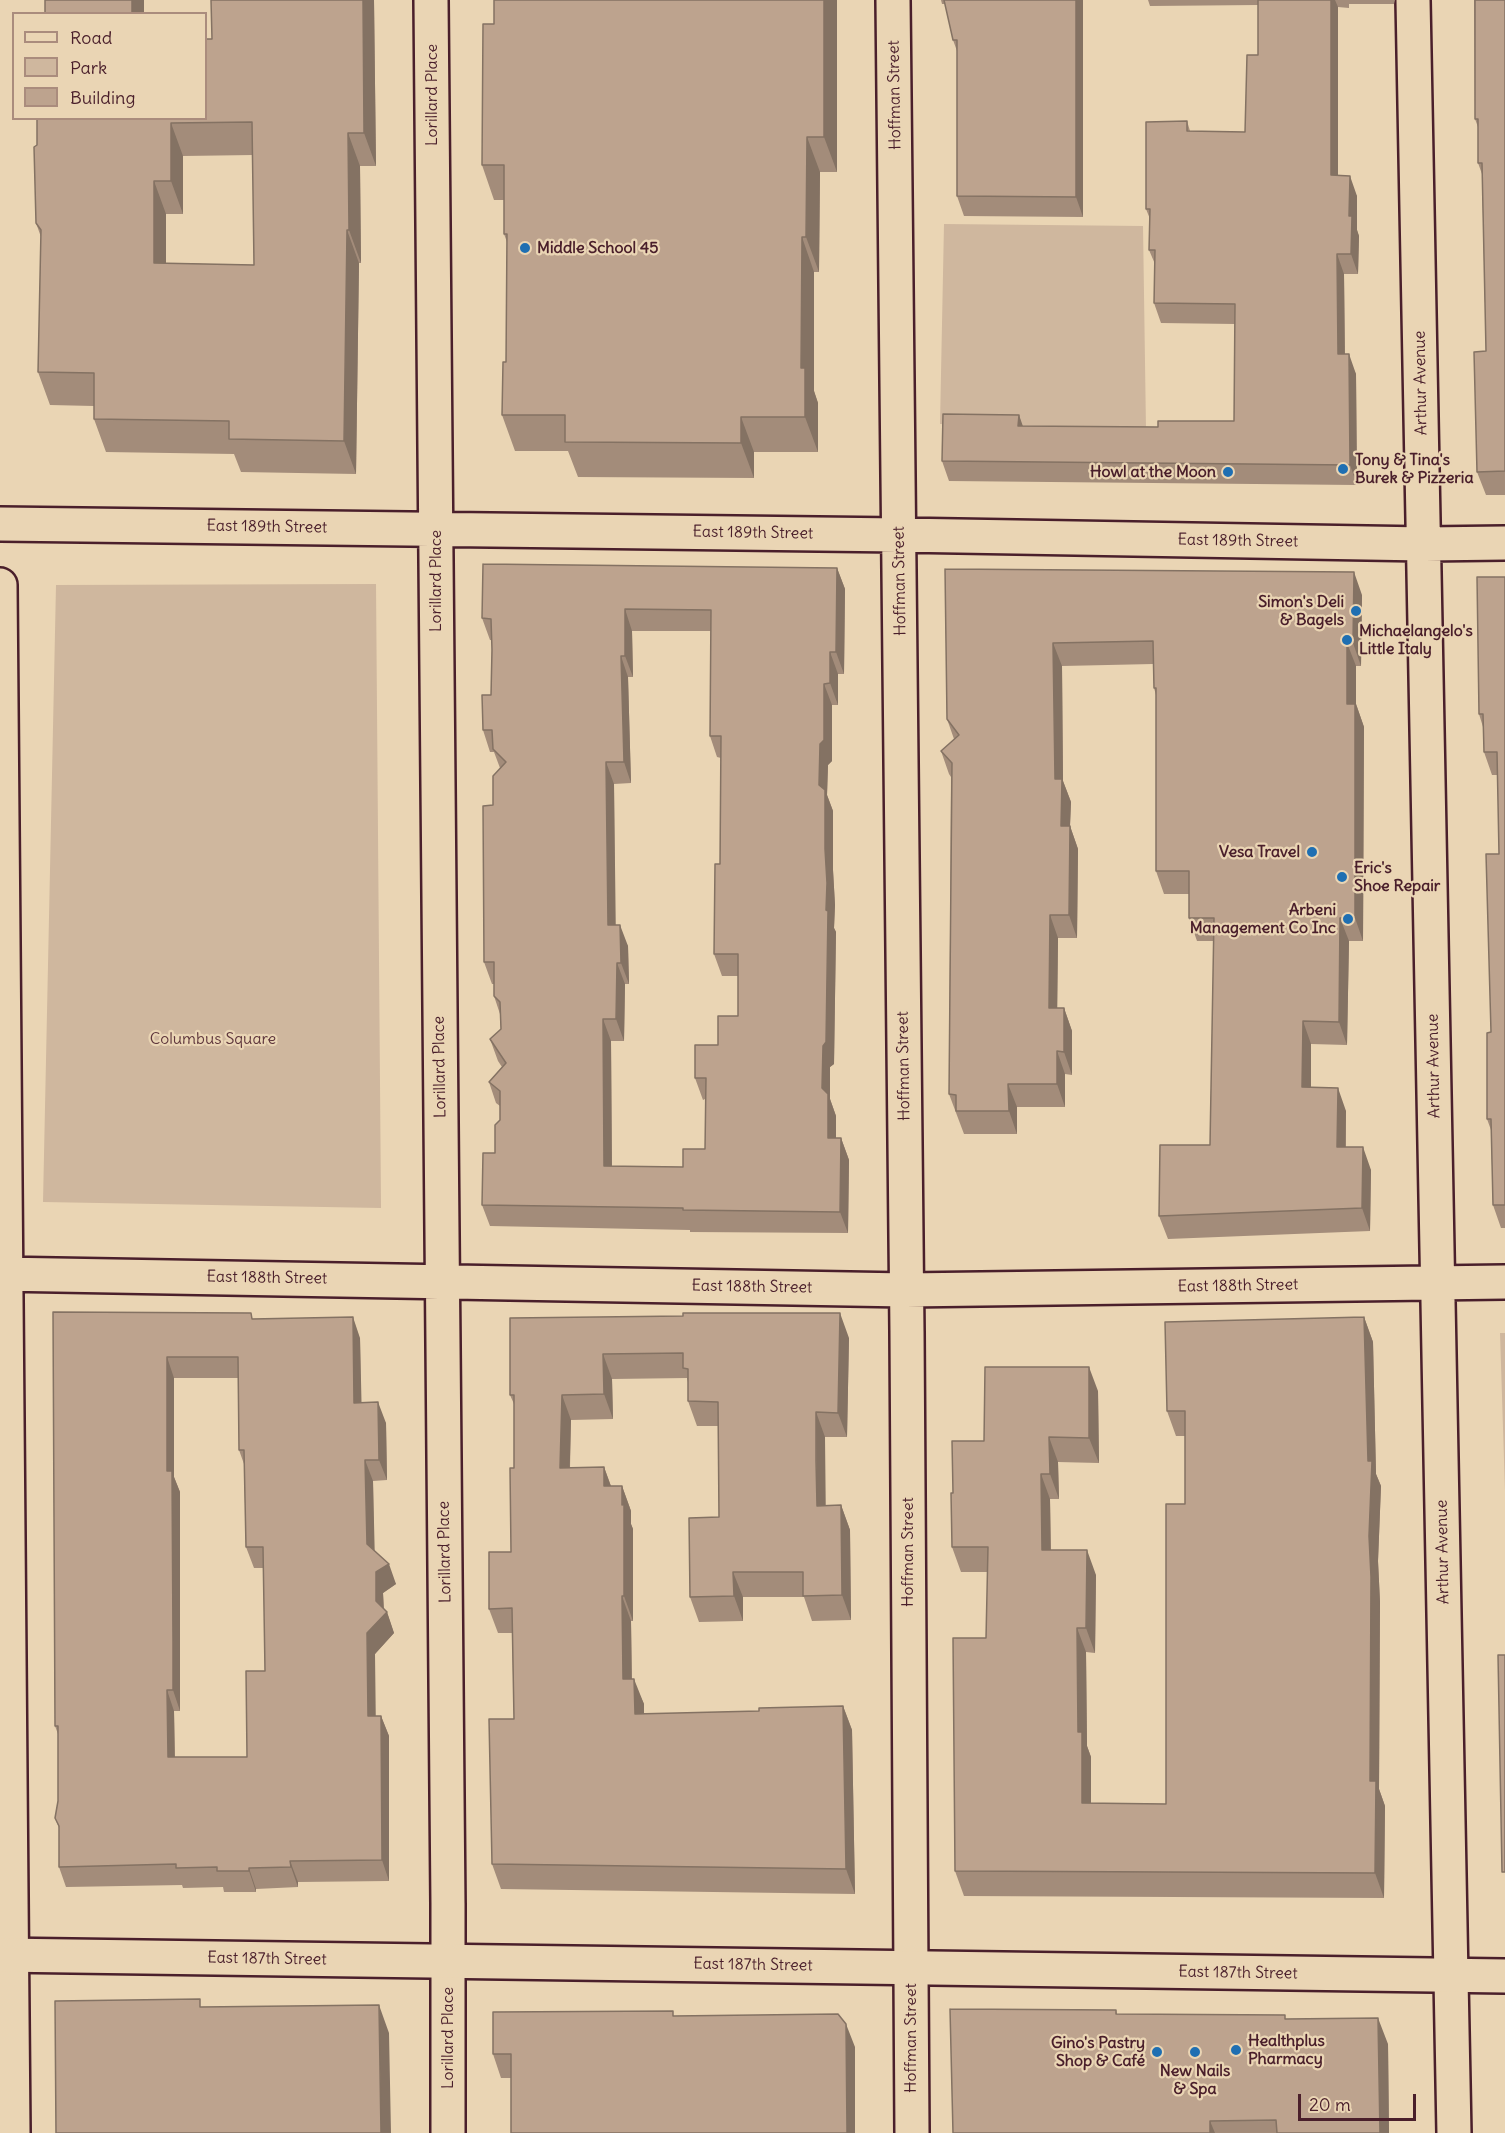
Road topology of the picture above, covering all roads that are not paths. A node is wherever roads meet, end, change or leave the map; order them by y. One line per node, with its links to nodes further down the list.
1 (431, 0): 5 (street, Lorillard Place)
2 (893, 0): 6 (street, Hoffman Street)
3 (1413, 0): 8 (street, Arthur Avenue)
4 (0, 524): 5 (street, East 189th Street)
5 (436, 529): 6 (street, East 189th Street); 11 (street, Lorillard Place)
6 (900, 535): 8 (street, East 189th Street); 14 (street, Hoffman Street)
7 (1505, 543): 8 (street, East 189th Street)
8 (1425, 544): 13 (street, Arthur Avenue)
9 (0, 585): 10 (street)
10 (3, 1274): 11 (street, East 188th Street); 15 (street)
11 (442, 1281): 14 (street, East 188th Street); 16 (street, Lorillard Place)
12 (1505, 1282): 13 (street, East 188th Street)
13 (1438, 1284): 14 (street, East 188th Street); 18 (street, Arthur Avenue)
14 (906, 1290): 17 (street, Hoffman Street)
15 (6, 1955): 16 (street, East 187th Street); 20 (street)
16 (449, 1961): 17 (street, East 187th Street); 21 (street, Lorillard Place)
17 (910, 1967): 18 (street, East 187th Street); 22 (street, Hoffman Street)
18 (1451, 1976): 19 (street, East 187th Street); 23 (street, Arthur Avenue)
19 (1505, 1976)
20 (14, 2133)
21 (448, 2133)
22 (912, 2133)
23 (1454, 2133)

